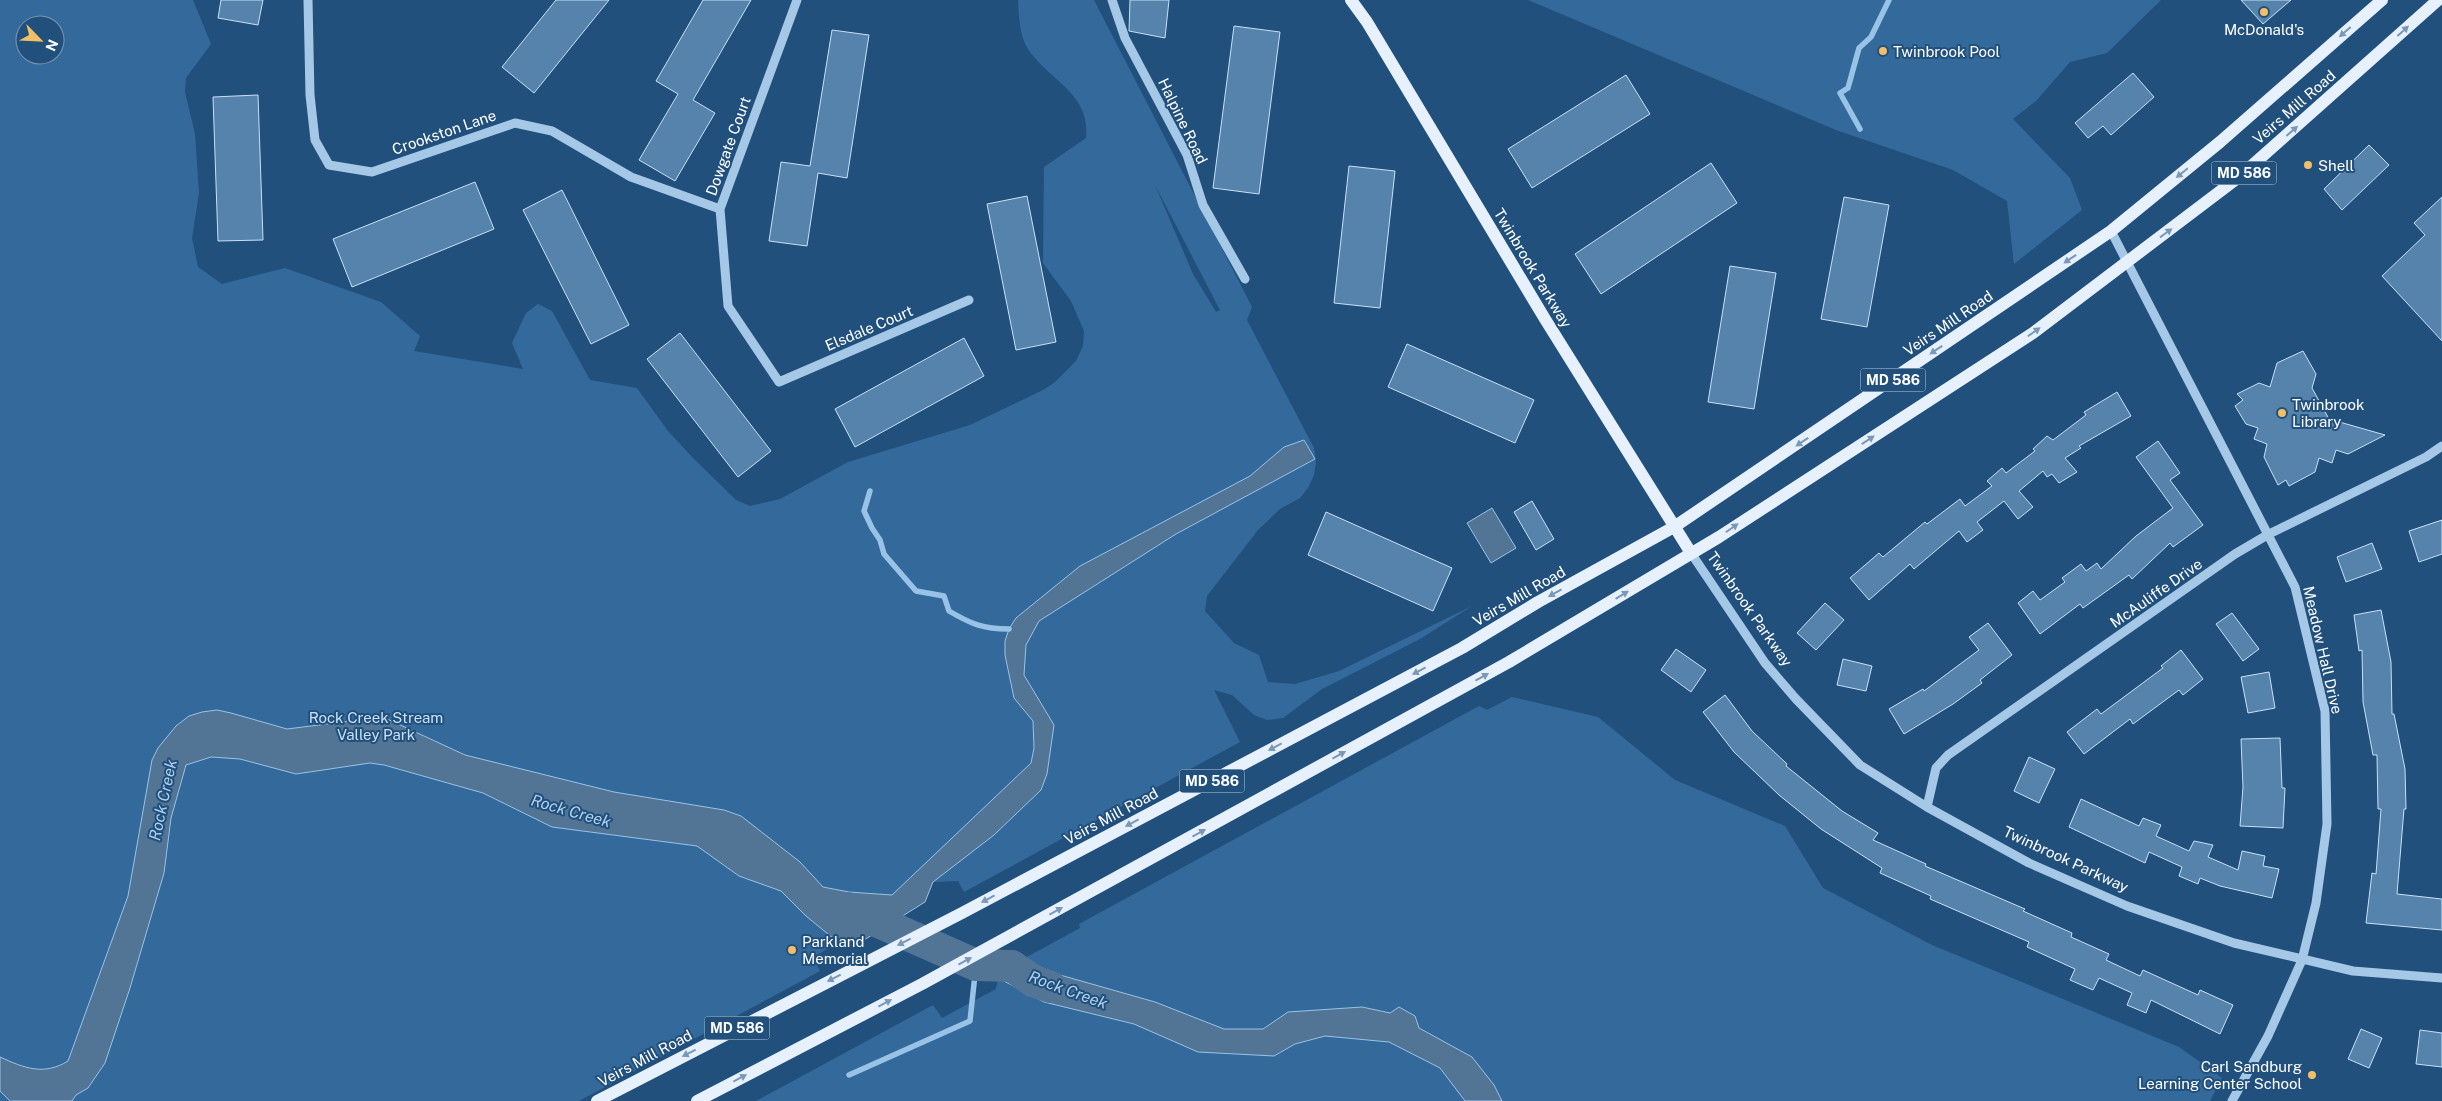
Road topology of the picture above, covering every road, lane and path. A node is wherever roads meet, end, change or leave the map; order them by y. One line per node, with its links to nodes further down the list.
1 (308, 0): 7 (street, Crookston Lane)
2 (796, 0): 7 (street, Dowgate Court)
3 (1112, 0): 10 (street, Halpine Road)
4 (1351, 0): 14 (main road, Twinbrook Parkway)
5 (2382, 0): 8 (main road, Veirs Mill Road / MD 586, one-way to 8)
6 (2438, 0): 9 (main road, Veirs Mill Road / MD 586, one-way to 6)
7 (720, 209): 12 (street, Dowgate Court)
8 (2111, 231): 9 (street, Meadow Hall Drive); 14 (main road, Veirs Mill Road / MD 586, one-way to 14)
9 (2127, 262): 15 (street, Meadow Hall Drive); 16 (main road, Veirs Mill Road / MD 586, one-way to 9)
10 (1245, 279)
11 (969, 300): 12 (street, Elsdale Court)
12 (779, 382)
13 (2442, 446): 15 (street, McAuliffe Drive)
14 (1674, 527): 16 (main road, Twinbrook Parkway); 20 (main road, Veirs Mill Road / MD 586, one-way to 20)
15 (2269, 534): 17 (street, McAuliffe Drive); 18 (street, Meadow Hall Drive)
16 (1690, 553): 17 (street, Twinbrook Parkway); 21 (main road, Veirs Mill Road / MD 586, one-way to 16)
17 (1927, 807): 18 (street, Twinbrook Parkway)
18 (2302, 960): 19 (street, Twinbrook Parkway); 22 (street, Meadow Hall Drive)
19 (2442, 978)
20 (597, 1101)
21 (697, 1101)
22 (2232, 1101)

